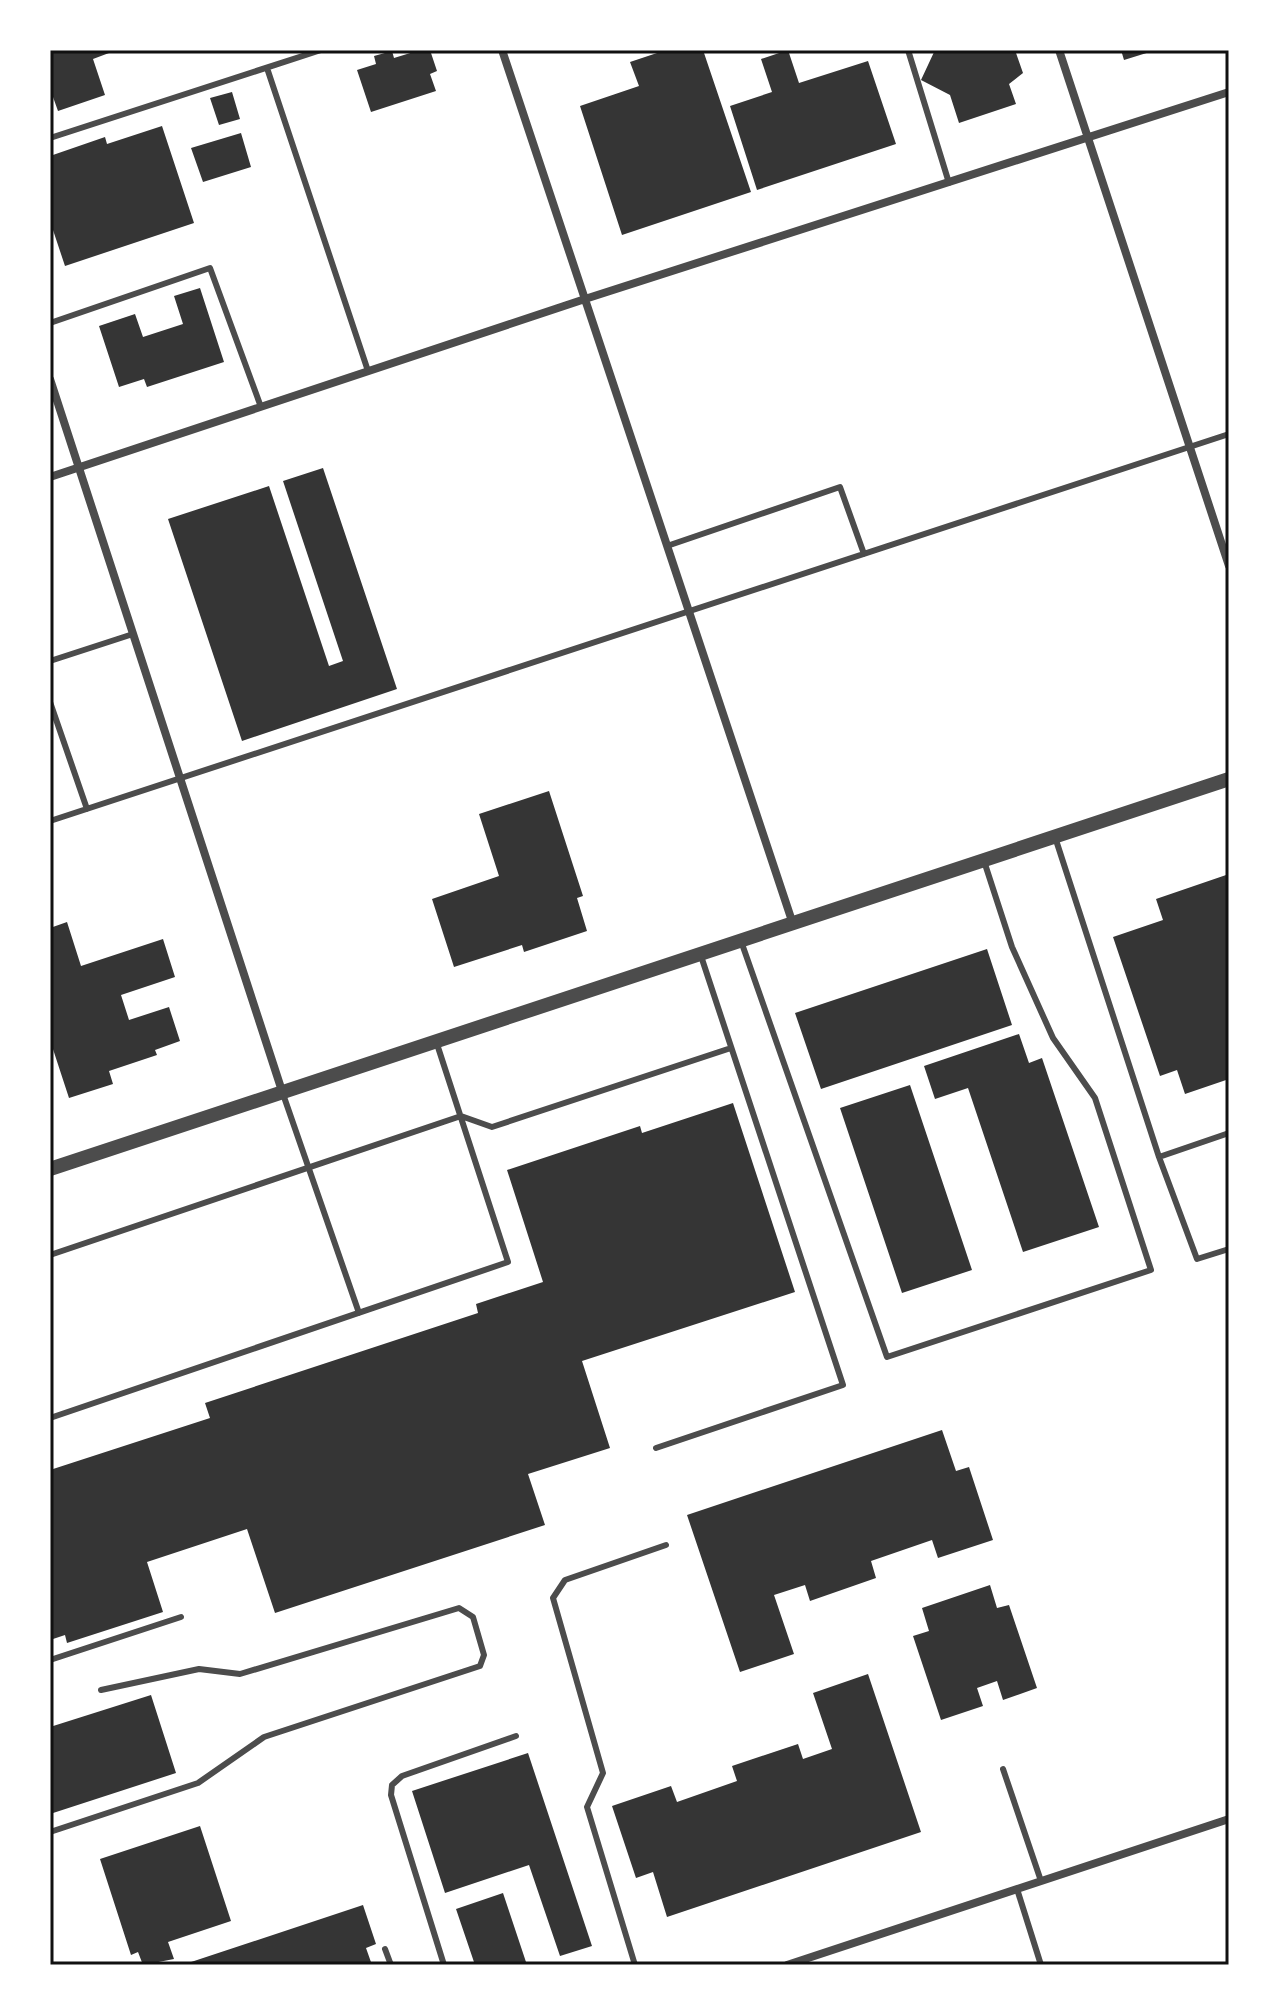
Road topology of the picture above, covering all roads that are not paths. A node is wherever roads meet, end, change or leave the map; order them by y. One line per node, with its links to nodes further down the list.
1 (321, 50): 5 (lane)
2 (502, 50): 10 (street)
3 (908, 50): 9 (lane)
4 (1059, 50): 8 (street)
5 (267, 68): 7 (lane); 12 (lane)
6 (1229, 92): 8 (street)
7 (50, 138)
8 (1088, 139): 9 (street); 16 (street)
9 (949, 183): 10 (street)
10 (585, 299): 12 (street); 19 (street)
11 (50, 323): 14 (lane)
12 (368, 371): 14 (street)
13 (50, 379): 17 (street)
14 (261, 407): 17 (street)
15 (1229, 434): 16 (lane)
16 (1190, 446): 20 (lane); 21 (street)
17 (79, 468): 18 (street); 23 (street)
18 (50, 477)
19 (667, 546): 20 (lane); 22 (street)
20 (864, 554): 22 (lane)
21 (1229, 566)
22 (689, 612): 26 (lane); 32 (street)
23 (133, 634): 24 (lane); 26 (street)
24 (50, 661)
25 (50, 702): 28 (lane)
26 (180, 778): 28 (lane); 37 (street)
27 (1229, 779): 30 (street)
28 (87, 809): 29 (lane)
29 (50, 821)
30 (1055, 837): 31 (street); 40 (lane)
31 (984, 861): 32 (street); 33 (lane)
32 (793, 924): 33 (street)
33 (741, 941): 34 (street)
34 (700, 955): 35 (street); 36 (lane)
35 (436, 1041): 37 (street); 38 (lane)
36 (731, 1048): 38 (lane); 47 (lane)
37 (282, 1091): 41 (lane); 42 (street)
38 (461, 1116): 41 (lane); 45 (lane)
39 (1229, 1133): 40 (lane)
40 (1159, 1157): 43 (lane)
41 (308, 1166): 44 (lane); 45 (lane)
42 (50, 1169)
43 (1229, 1249)
44 (50, 1255)
45 (359, 1313): 46 (lane)
46 (50, 1418)
47 (656, 1448)
48 (666, 1545): 61 (lane)
49 (181, 1617): 50 (lane)
50 (50, 1660)
51 (101, 1690): 55 (lane)
52 (516, 1736): 60 (lane)
53 (1003, 1769): 56 (lane)
54 (1229, 1819): 56 (street)
55 (50, 1832)
56 (1041, 1881): 57 (street)
57 (1017, 1889): 62 (street); 63 (lane)
58 (385, 1949): 59 (lane)
59 (391, 1965)
60 (444, 1965)
61 (635, 1965)
62 (787, 1965)
63 (1041, 1965)

